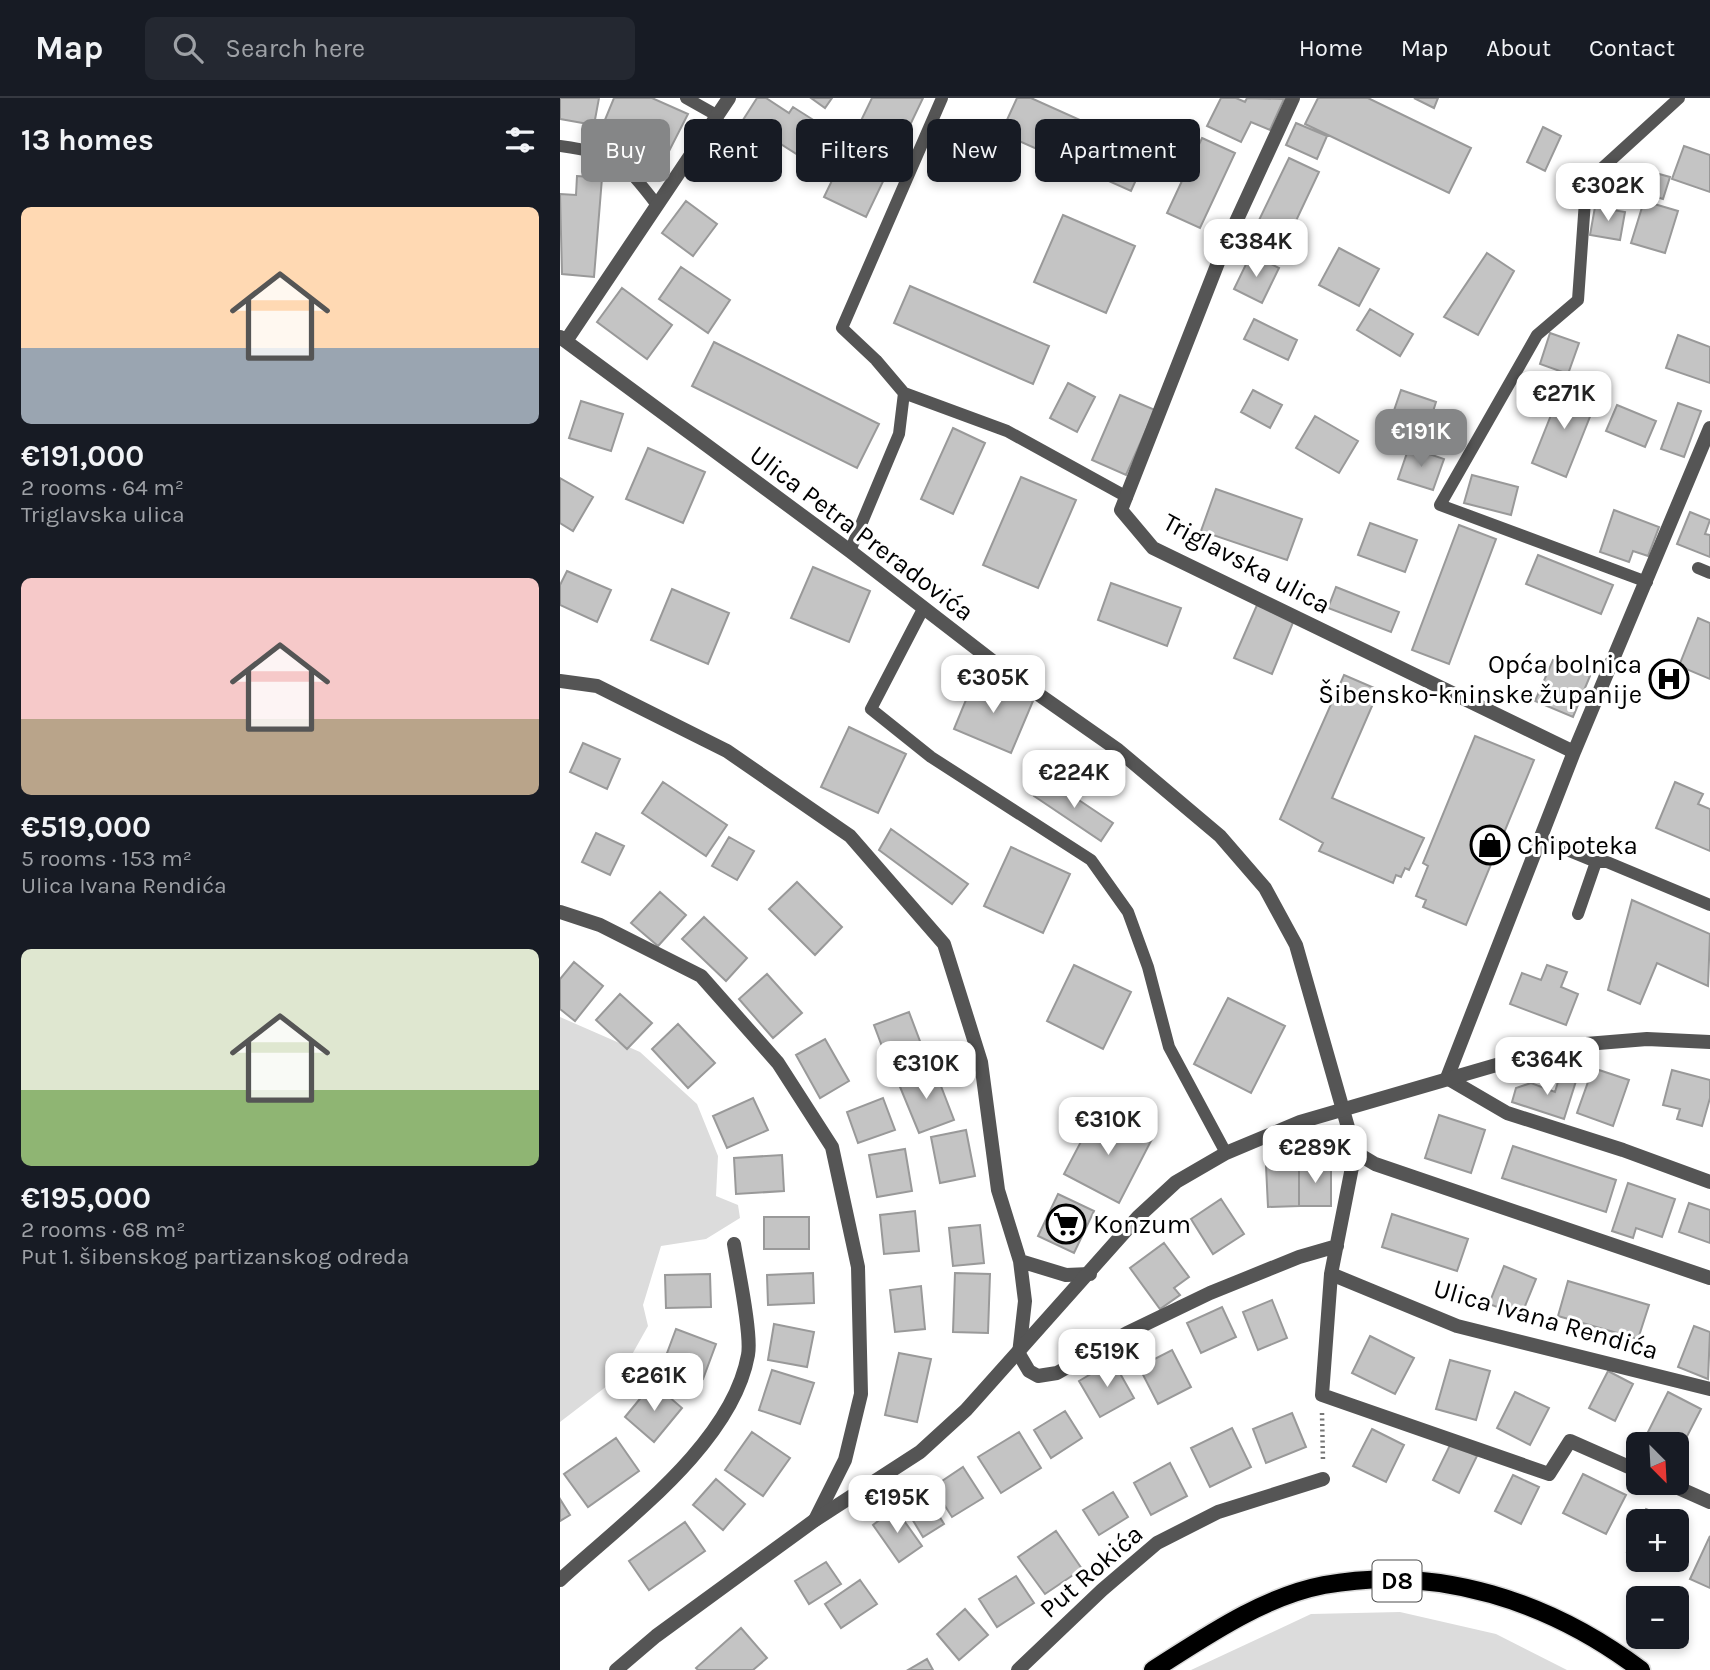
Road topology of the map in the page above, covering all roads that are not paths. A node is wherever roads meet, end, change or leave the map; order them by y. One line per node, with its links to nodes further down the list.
1 (686, 98): 6 (lane)
2 (730, 98): 6 (street)
3 (942, 98): 10 (lane)
4 (1293, 98): 12 (street)
5 (1679, 98): 14 (lane)
6 (718, 116): 8 (street)
7 (560, 146): 8 (lane)
8 (657, 205): 9 (street)
9 (563, 339): 13 (street, Ulica Petra Preradovića)
10 (904, 393): 12 (lane); 13 (lane)
11 (1710, 428): 14 (street)
12 (1127, 497): 17 (street, Triglavska ulica)
13 (850, 551): 15 (street, Ulica Petra Preradovića)
14 (1647, 582): 17 (street)
15 (923, 609): 25 (street, Ulica Petra Preradovića); 27 (lane)
16 (560, 681): 31 (street)
17 (1573, 752): 18 (street)
18 (1540, 839): 19 (lane); 24 (street)
19 (1595, 862): 20 (lane); 22 (lane)
20 (1710, 905)
21 (560, 912): 41 (street)
22 (1578, 914)
23 (1710, 1042): 24 (street)
24 (1447, 1079): 25 (street); 28 (street)
25 (1343, 1110): 26 (street, Ulica Petra Preradovića); 27 (street)
26 (1355, 1152): 30 (street); 34 (street)
27 (1226, 1153): 32 (street)
28 (1710, 1182)
29 (734, 1244): 42 (street)
30 (1337, 1246): 33 (street); 35 (street)
31 (1020, 1261): 32 (street); 35 (street)
32 (1090, 1274): 35 (street)
33 (1331, 1274): 36 (street, Ulica Ivana Rendića); 37 (street)
34 (1710, 1278)
35 (1019, 1354): 41 (street)
36 (1710, 1389)
37 (1626, 1466)
38 (1323, 1479): 44 (street, Put Rokića)
39 (1689, 1493): 40 (street)
40 (1710, 1502)
41 (815, 1521): 43 (street)
42 (560, 1580)
43 (620, 1666)
44 (1018, 1670)
45 (1153, 1670): 46 (main road, D8)
46 (1641, 1670)

